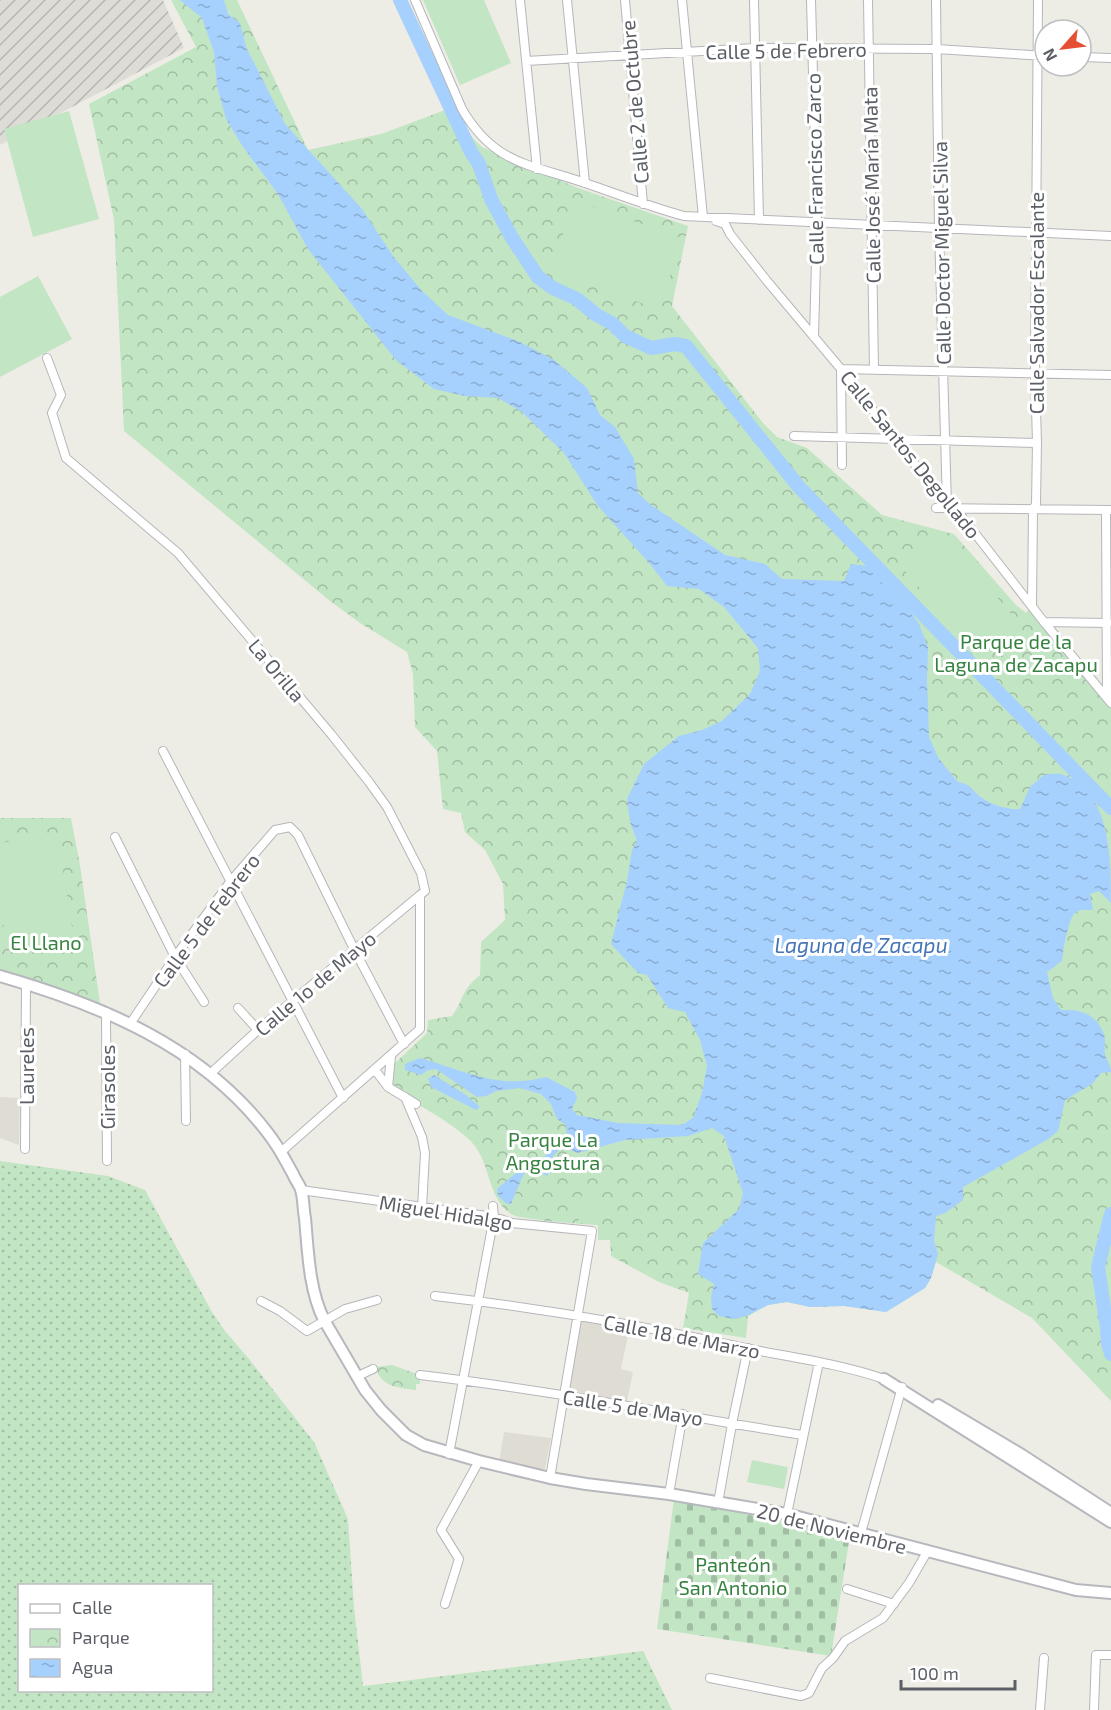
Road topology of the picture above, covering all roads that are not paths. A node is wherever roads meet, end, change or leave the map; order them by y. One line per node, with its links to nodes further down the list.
1 (415, 0): 24 (street)
2 (520, 0): 22 (street)
3 (567, 0): 20 (street)
4 (625, 0): 17 (street, Calle 2 de Octubre)
5 (682, 0): 16 (street)
6 (754, 0): 12 (street)
7 (811, 0): 13 (street, Calle Francisco Zarco)
8 (868, 0): 14 (street, Calle José María Mata)
9 (936, 0): 15 (street, Calle Doctor Miguel Silva)
10 (1038, 0): 11 (street, Calle Salvador Escalante)
11 (1039, 18)
12 (755, 48): 13 (street, Calle 5 de Febrero); 16 (street, Calle 5 de Febrero); 29 (street)
13 (812, 49): 14 (street, Calle 5 de Febrero); 30 (street, Calle Francisco Zarco)
14 (869, 49): 15 (street, Calle 5 de Febrero); 32 (street, Calle José María Mata)
15 (937, 49): 18 (street, Calle 5 de Febrero); 33 (street, Calle Doctor Miguel Silva)
16 (688, 52): 17 (street, Calle 5 de Febrero); 27 (street)
17 (631, 55): 20 (street, Calle 5 de Febrero); 26 (street, Calle 2 de Octubre)
18 (1033, 55)
19 (1093, 57): 21 (street)
20 (573, 58): 22 (street, Calle 5 de Febrero); 25 (street)
21 (1111, 58)
22 (526, 61): 24 (street)
23 (1040, 78): 34 (street, Calle Salvador Escalante)
24 (537, 169): 25 (street)
25 (585, 183): 26 (street)
26 (643, 204): 27 (street)
27 (703, 217): 28 (street); 31 (street)
28 (734, 219): 29 (street); 31 (street)
29 (759, 220): 30 (street)
30 (817, 223): 32 (street); 36 (street, Calle Francisco Zarco)
31 (726, 224): 36 (street, Calle Santos Degollado)
32 (871, 224): 33 (street); 39 (street, Calle José María Mata)
33 (939, 229): 34 (street); 40 (street, Calle Doctor Miguel Silva)
34 (1036, 232): 35 (street); 41 (street, Calle Salvador Escalante)
35 (1111, 236)
36 (814, 337): 38 (street, Calle Santos Degollado)
37 (46, 358): 60 (street, La Orilla)
38 (841, 369): 39 (street); 44 (street); 45 (street, Calle Santos Degollado)
39 (874, 369): 40 (street)
40 (944, 371): 41 (street); 46 (street, Calle Doctor Miguel Silva)
41 (1035, 373): 42 (street); 47 (street, Calle Salvador Escalante)
42 (1111, 375)
43 (794, 436): 44 (street)
44 (841, 437): 45 (street); 48 (street)
45 (895, 439): 46 (street); 49 (street, Calle Santos Degollado)
46 (945, 442): 47 (street); 49 (street, Calle Doctor Miguel Silva)
47 (1037, 443): 51 (street, Calle Salvador Escalante)
48 (842, 465)
49 (951, 507): 50 (street); 51 (street); 53 (street, Calle Santos Degollado)
50 (936, 508)
51 (1033, 509): 52 (street); 53 (street, Calle Salvador Escalante)
52 (1109, 510): 55 (street)
53 (1032, 605): 54 (street, Calle Santos Degollado)
54 (1044, 622): 55 (street); 56 (street, Calle Santos Degollado)
55 (1108, 623): 56 (street)
56 (1109, 700)
57 (163, 751): 59 (street)
58 (115, 837): 62 (street)
59 (230, 882): 61 (street, Calle 5 de Febrero); 62 (street, Calle 5 de Febrero); 66 (street)
60 (420, 895): 61 (street, Calle 1o de Mayo); 71 (street, La Orilla)
61 (354, 949): 66 (street, Calle 1o de Mayo); 71 (street)
62 (175, 957): 65 (street); 69 (street, Calle 5 de Febrero)
63 (0, 976): 64 (main road, 20 de Noviembre)
64 (26, 984): 68 (main road, 20 de Noviembre); 81 (street, Laureles)
65 (204, 1002)
66 (294, 1002): 70 (street, Calle 1o de Mayo); 78 (street)
67 (238, 1008): 70 (street)
68 (106, 1012): 69 (main road, 20 de Noviembre); 83 (street, Girasoles)
69 (130, 1024): 72 (main road, 20 de Noviembre)
70 (258, 1030): 75 (street, Calle 1o de Mayo)
71 (404, 1044): 73 (street)
72 (185, 1054): 75 (main road, 20 de Noviembre); 80 (street)
73 (391, 1056): 74 (street); 76 (street)
74 (375, 1070): 76 (street); 78 (street)
75 (212, 1073): 82 (main road, 20 de Noviembre)
76 (388, 1087): 77 (street)
77 (405, 1097): 79 (street); 86 (street)
78 (343, 1098): 82 (street)
79 (416, 1104)
80 (186, 1121)
81 (25, 1149)
82 (282, 1151): 84 (main road, 20 de Noviembre)
83 (107, 1161)
84 (301, 1190): 86 (street, Miguel Hidalgo); 93 (main road, 20 de Noviembre)
85 (492, 1206): 87 (street)
86 (422, 1208): 87 (street, Miguel Hidalgo)
87 (494, 1217): 91 (street); 92 (street, Miguel Hidalgo)
88 (435, 1296): 91 (street, Calle 18 de Marzo)
89 (377, 1300): 93 (street)
90 (261, 1301): 93 (street)
91 (478, 1301): 92 (street, Calle 18 de Marzo); 100 (street)
92 (579, 1316): 94 (street, Calle 18 de Marzo); 102 (street)
93 (324, 1320): 98 (main road, 20 de Noviembre)
94 (748, 1348): 95 (street, Calle 18 de Marzo); 104 (street)
95 (819, 1362): 99 (street, Calle 18 de Marzo); 105 (street)
96 (373, 1370): 98 (street)
97 (420, 1375): 100 (street, Calle 5 de Mayo)
98 (358, 1376): 106 (main road, 20 de Noviembre)
99 (884, 1379): 101 (main road, Calle 18 de Marzo)
100 (463, 1380): 102 (street, Calle 5 de Mayo); 106 (street)
101 (901, 1388): 111 (main road, Calle 18 de Marzo); 113 (main road, Calle 18 de Marzo); 114 (street)
102 (563, 1396): 103 (street, Calle 5 de Mayo); 108 (street)
103 (683, 1414): 104 (street, Calle 5 de Mayo); 109 (street)
104 (732, 1424): 105 (street, Calle 5 de Mayo); 110 (street)
105 (802, 1435): 112 (street)
106 (449, 1454): 107 (main road, 20 de Noviembre)
107 (478, 1461): 108 (main road, 20 de Noviembre); 118 (street)
108 (550, 1478): 109 (main road, 20 de Noviembre)
109 (669, 1494): 110 (main road, 20 de Noviembre)
110 (718, 1503): 112 (main road, 20 de Noviembre)
111 (1111, 1513)
112 (787, 1514): 114 (main road, 20 de Noviembre)
113 (1111, 1522)
114 (861, 1533): 115 (main road, 20 de Noviembre)
115 (927, 1552): 117 (main road, 20 de Noviembre); 119 (street)
116 (847, 1589): 119 (street)
117 (1111, 1593)
118 (445, 1604)
119 (894, 1604): 122 (street)
120 (1111, 1655): 124 (street)
121 (1044, 1658): 123 (street)
122 (710, 1678)
123 (1041, 1710)
124 (1094, 1710)

